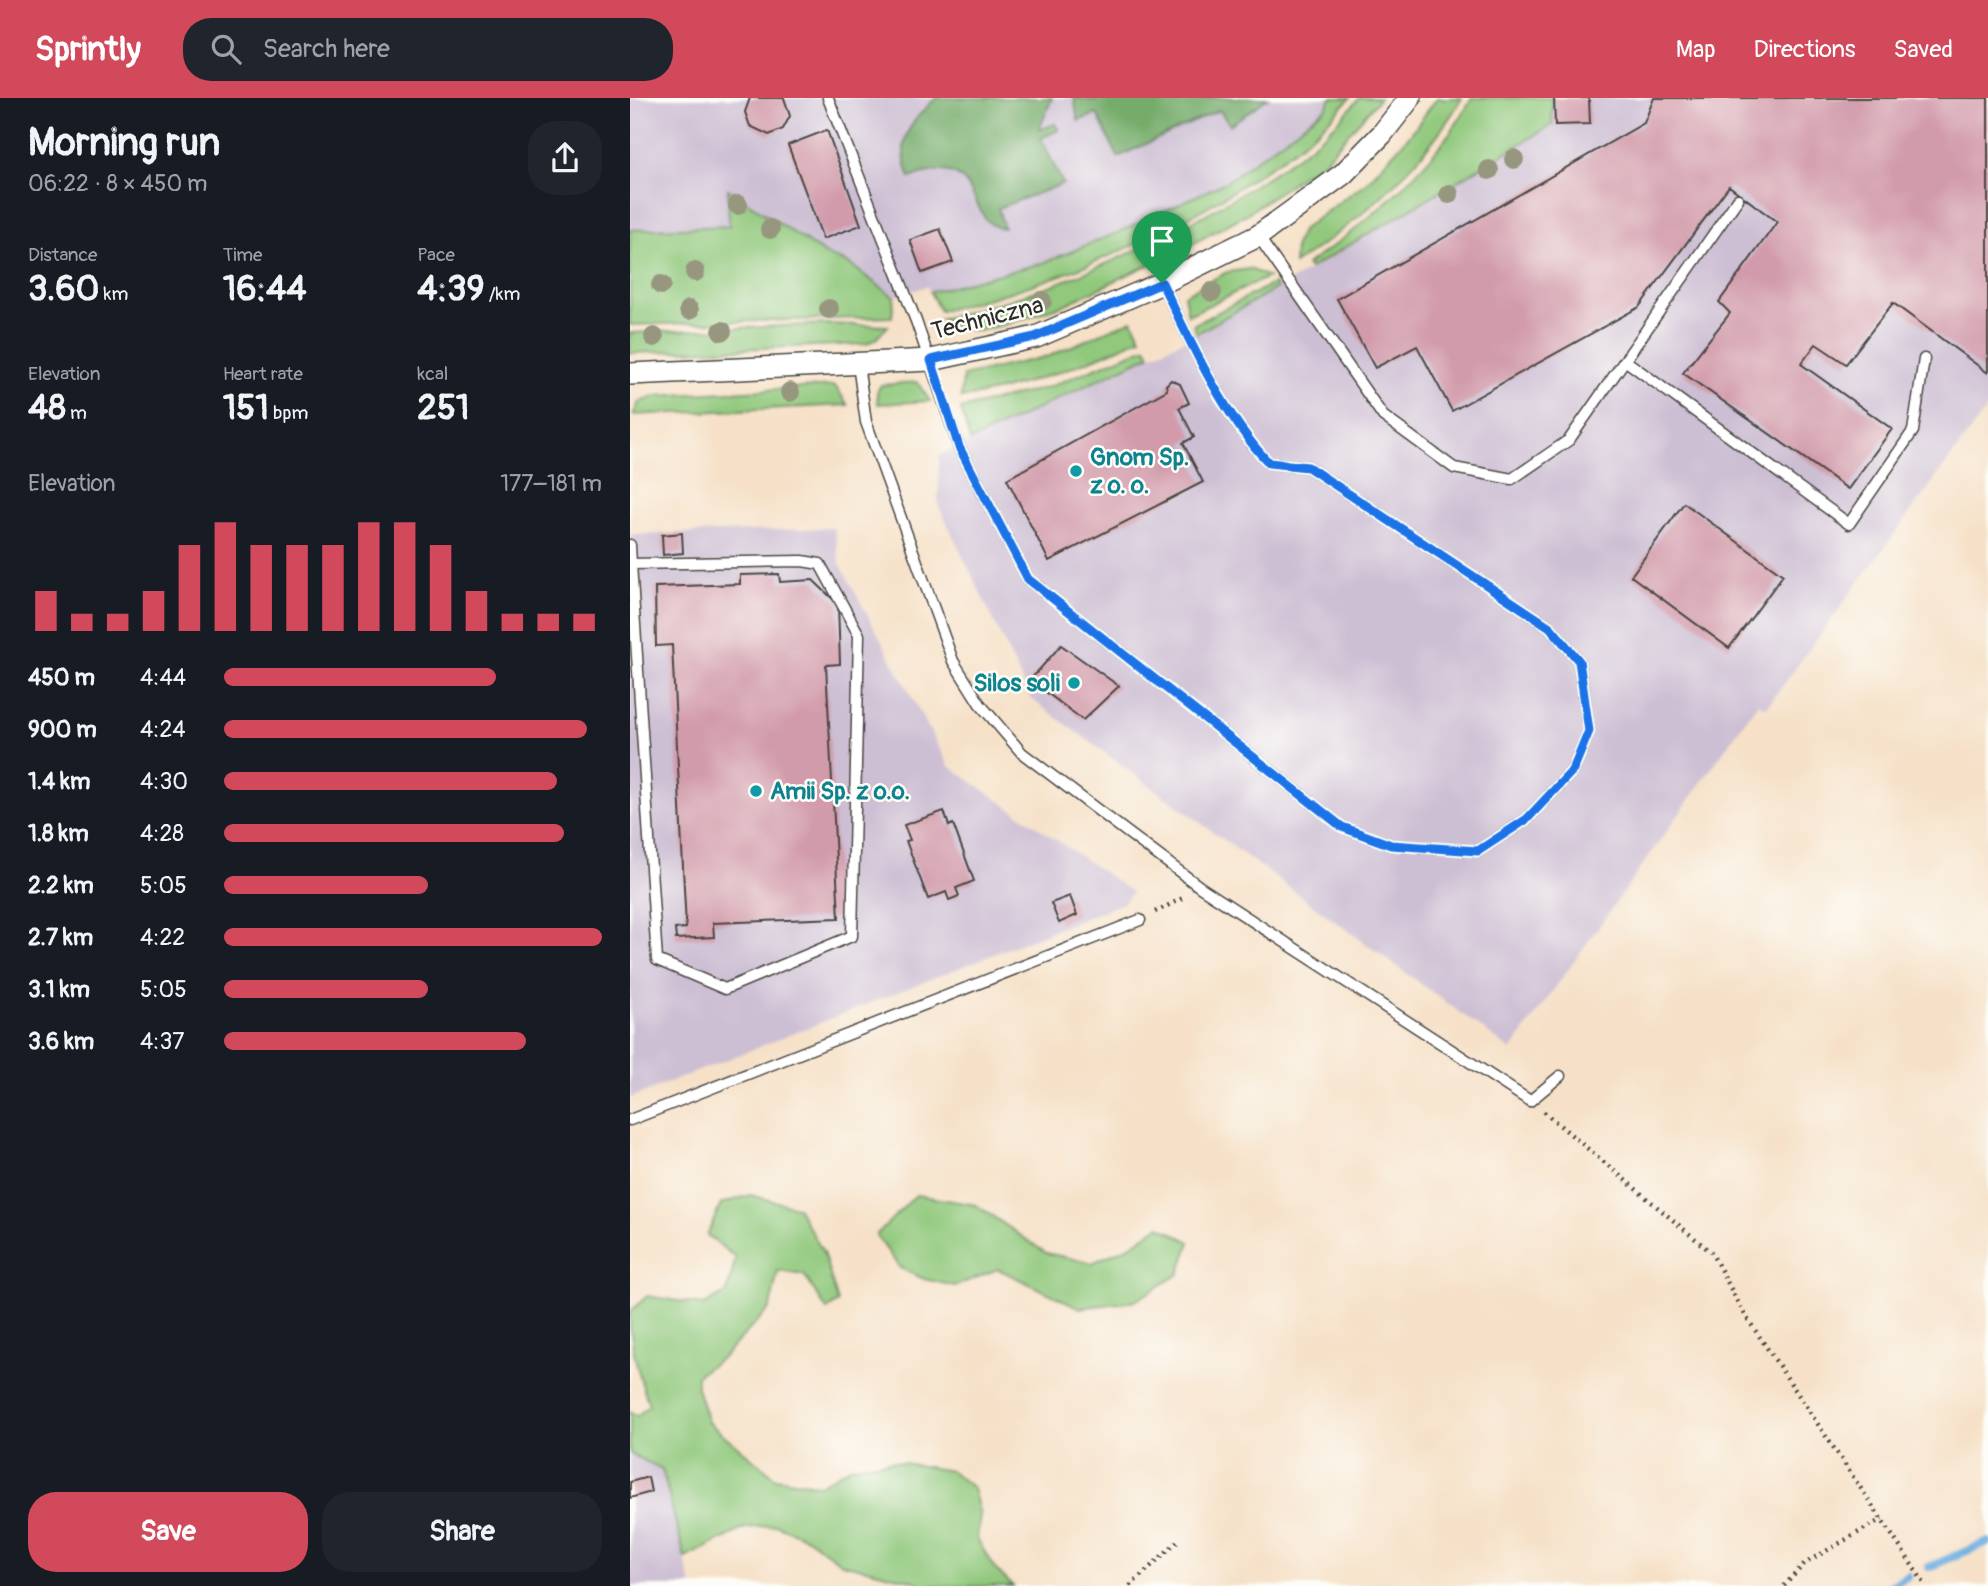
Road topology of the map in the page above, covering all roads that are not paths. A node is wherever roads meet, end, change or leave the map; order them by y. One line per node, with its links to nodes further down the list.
1 (828, 98): 7 (lane)
2 (1410, 98): 4 (street, Techniczna)
3 (1738, 199): 8 (lane)
4 (1258, 236): 5 (street, Techniczna); 8 (lane)
5 (1162, 283): 7 (street, Techniczna); 7 (lane)
6 (1924, 359): 8 (lane)
7 (931, 360): 9 (street, Techniczna)
8 (1626, 361)
9 (858, 364): 10 (street, Techniczna); 14 (lane)
10 (630, 374)
11 (630, 545): 12 (lane)
12 (631, 564): 12 (lane)
13 (1140, 920): 15 (lane)
14 (1560, 1076)
15 (630, 1120)

